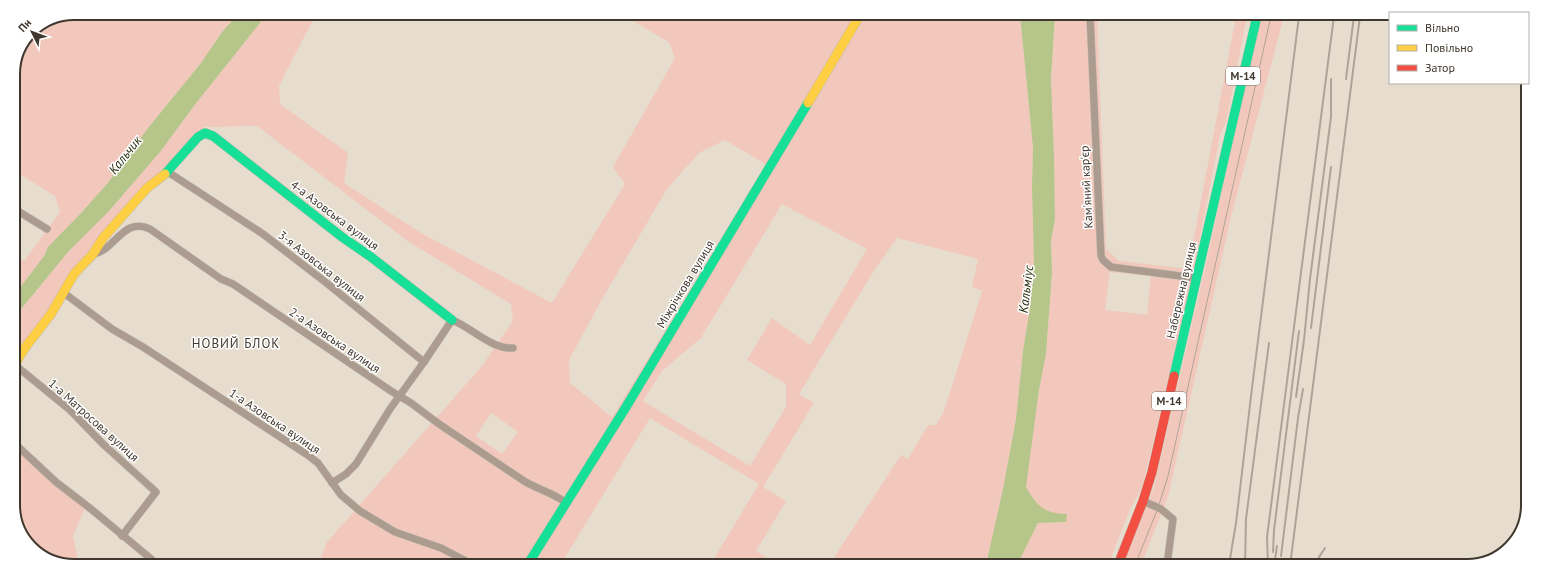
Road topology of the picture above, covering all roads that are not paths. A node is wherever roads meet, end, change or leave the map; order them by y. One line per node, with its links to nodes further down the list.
1 (857, 20): 19 (main road, Міжрічкова вулиця)
2 (1090, 20): 8 (street, Кам'яний кар'єр)
3 (1256, 20): 8 (main road, Набережна вулиця / М-14)
4 (168, 172): 7 (main road); 10 (main road, 4-а Азовська вулиця); 13 (street, 3-я Азовська вулиця)
5 (20, 212): 6 (street)
6 (47, 229)
7 (93, 254): 9 (main road); 15 (street, 2-а Азовська вулиця)
8 (1196, 278): 18 (main road, Набережна вулиця / М-14)
9 (64, 293): 12 (main road); 17 (street, 1-а Азовська вулиця)
10 (452, 320): 11 (street, 4-а Азовська вулиця); 13 (street)
11 (513, 348)
12 (20, 357)
13 (424, 362): 15 (street)
14 (20, 372): 20 (street, 1-а Матросова вулиця)
15 (400, 396): 17 (street); 19 (street, 2-а Азовська вулиця)
16 (20, 448): 20 (street)
17 (332, 483): 22 (street, 1-а Азовська вулиця)
18 (1143, 501): 24 (main road, Набережна вулиця / М-14); 25 (street)
19 (565, 502): 23 (main road, Міжрічкова вулиця)
20 (122, 536): 21 (street)
21 (151, 559)
22 (462, 559)
23 (531, 559)
24 (1120, 559)
25 (1168, 559)

